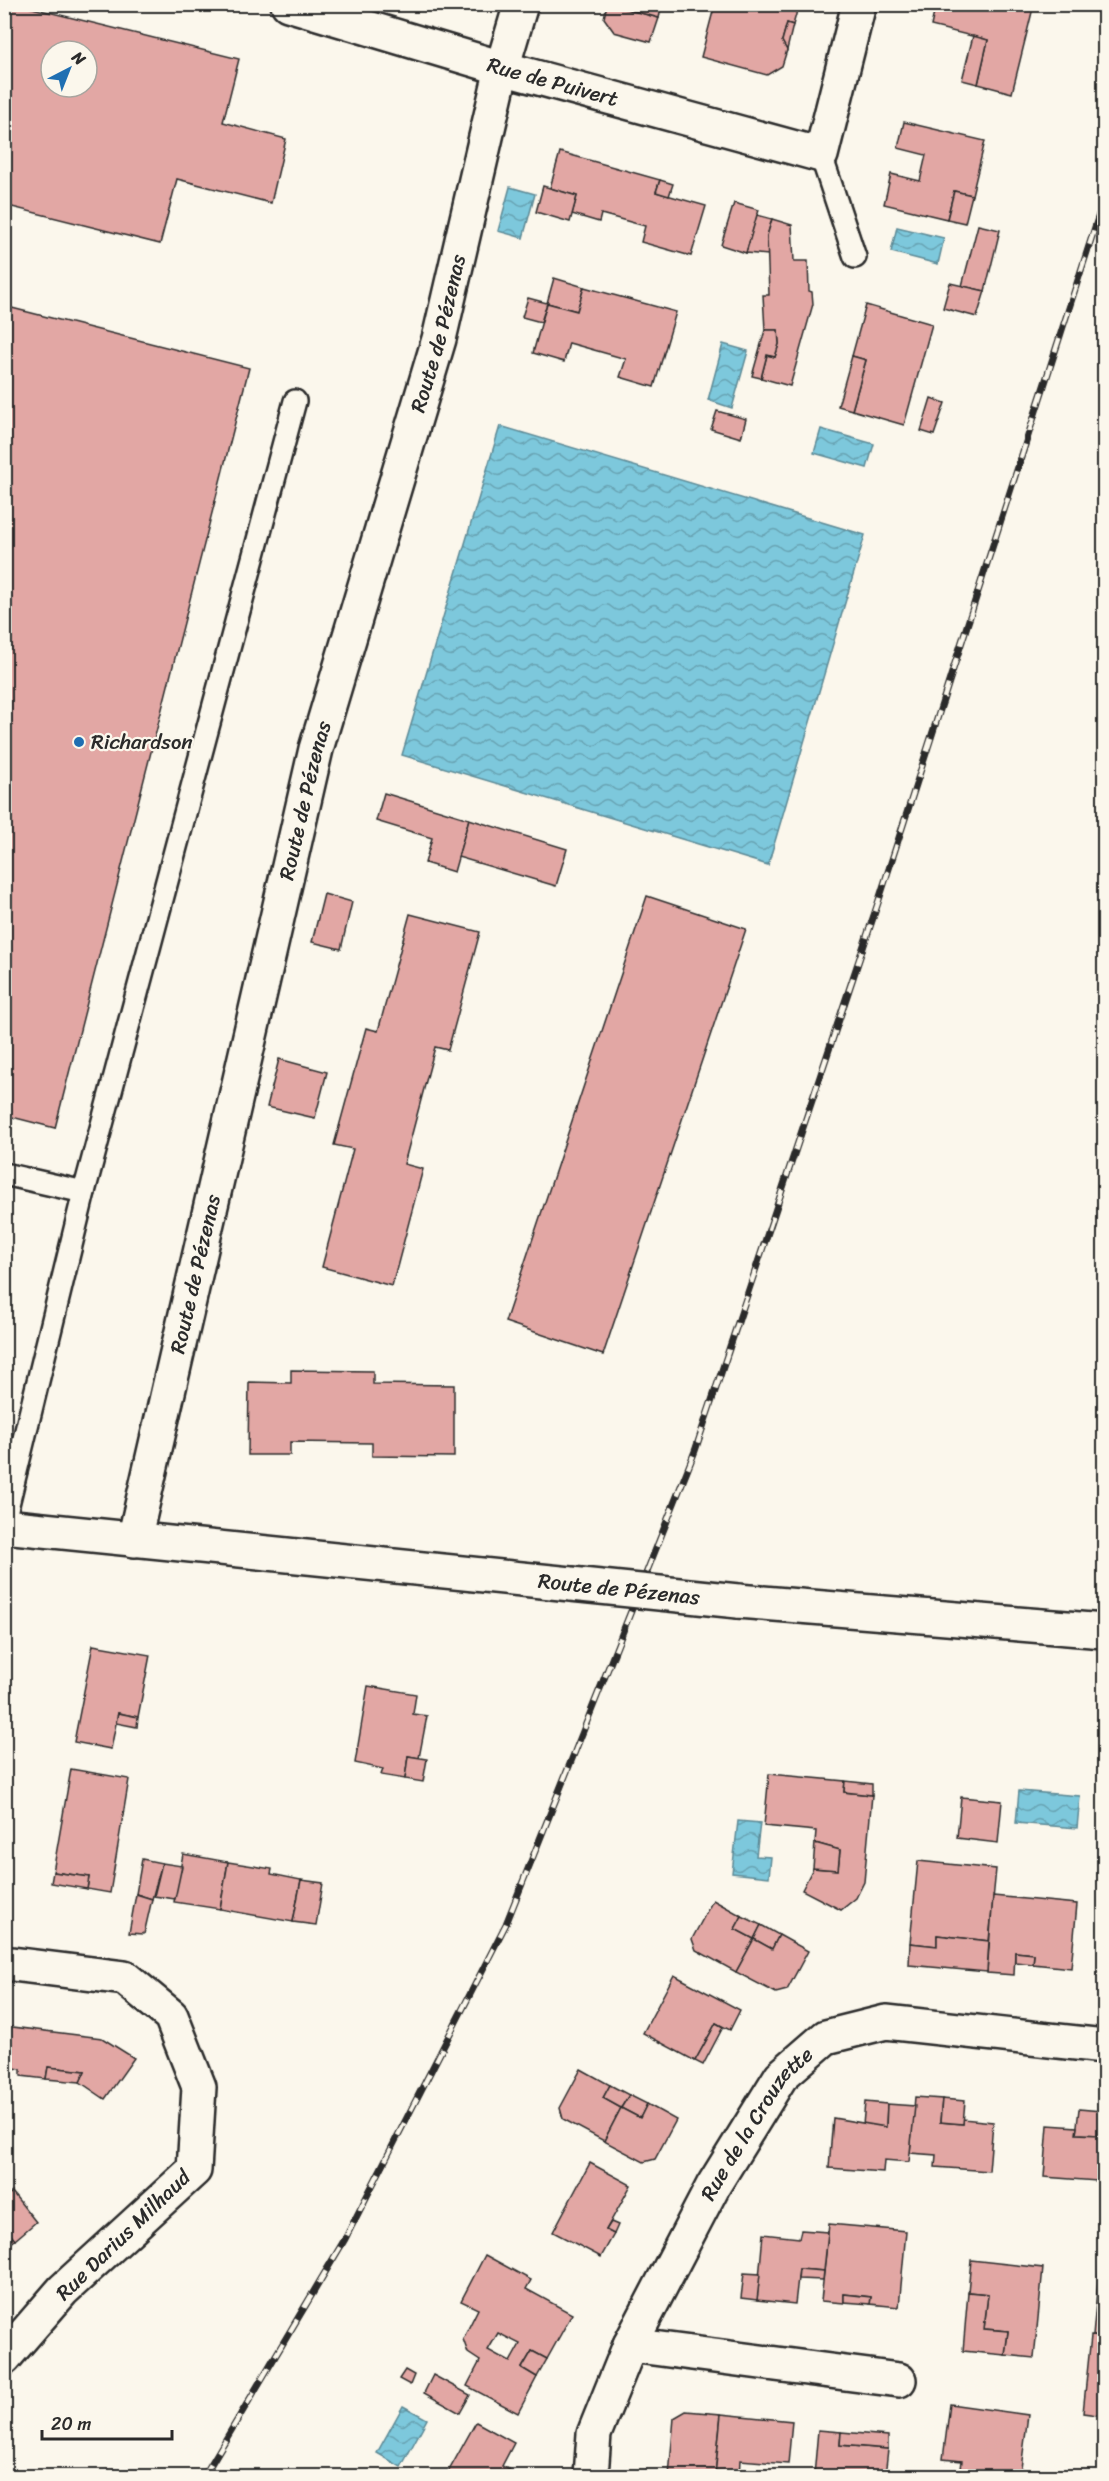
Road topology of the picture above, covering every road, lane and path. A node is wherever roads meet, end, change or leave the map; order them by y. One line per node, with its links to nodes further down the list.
1 (288, 4): 4 (street, Rue de Puivert)
2 (520, 4): 4 (street, Route de Pézenas)
3 (859, 4): 5 (street)
4 (502, 68): 5 (street, Rue de Puivert); 12 (street, Route de Pézenas)
5 (821, 155): 6 (lane)
6 (855, 257)
7 (295, 400): 9 (lane)
8 (4, 1174): 9 (lane)
9 (84, 1192): 10 (lane)
10 (4, 1521)
11 (4, 1526): 12 (street, Route de Pézenas)
12 (134, 1540): 13 (street, Route de Pézenas, bridge)
13 (1104, 1631)
14 (4, 1963): 17 (street, Rue Darius Milhaud)
15 (1104, 2046): 16 (street, Rue de la Crouzette)
16 (630, 2345): 18 (street); 19 (street, Rue de la Crouzette)
17 (4, 2358)
18 (899, 2380)
19 (591, 2476)

